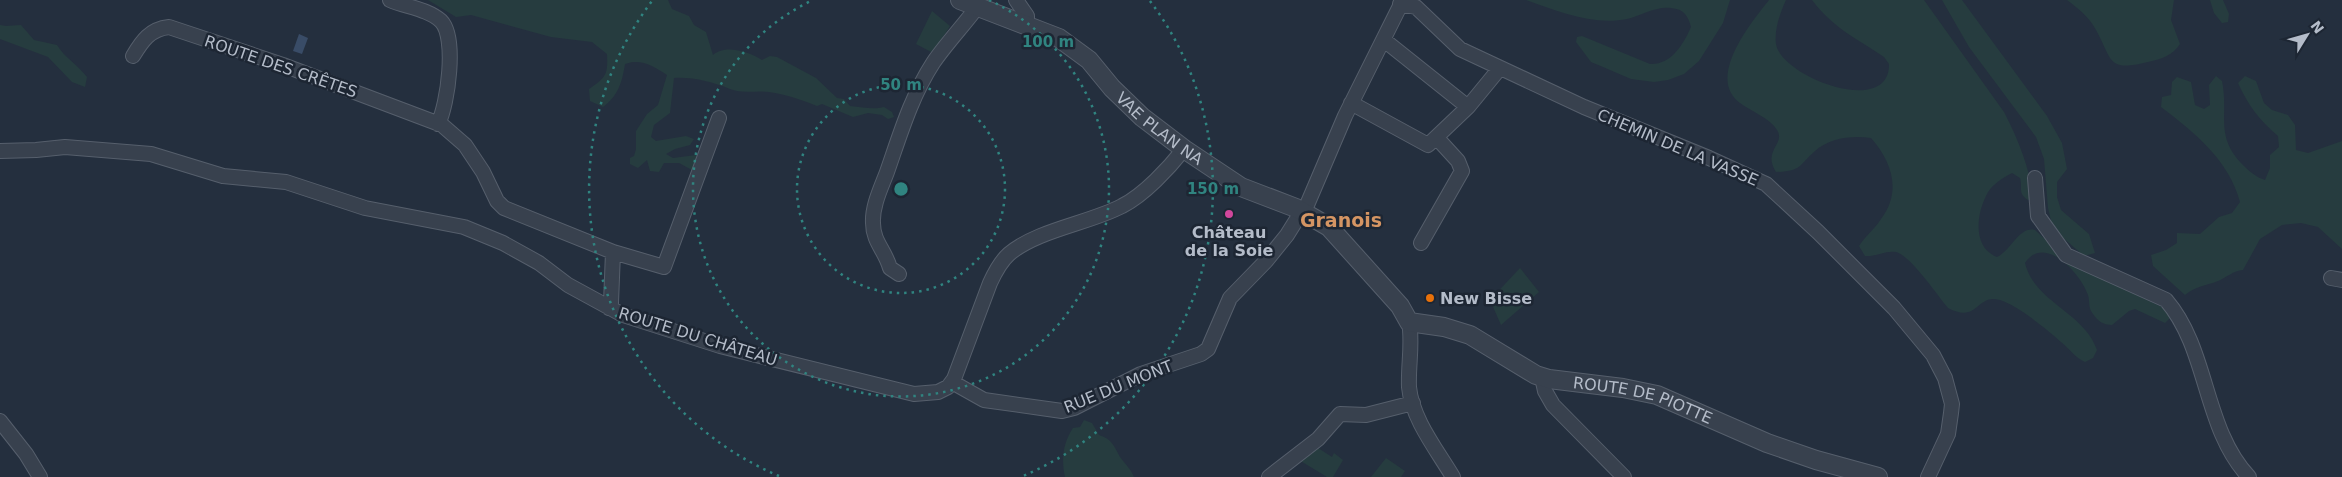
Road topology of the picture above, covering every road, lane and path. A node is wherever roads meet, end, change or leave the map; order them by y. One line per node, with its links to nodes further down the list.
1 (390, 0): 13 (street)
2 (960, 0): 5 (street, VAE PLAN NA)
3 (1016, 0): 6 (street)
4 (1402, 2): 7 (street, RUE DU MONT); 9 (street, CHEMIN DE LA VASSE)
5 (978, 6): 6 (street, VAE PLAN NA); 21 (street)
6 (1027, 24): 15 (street, VAE PLAN NA)
7 (1384, 40): 10 (street, RUE DU MONT); 11 (street)
8 (133, 56): 13 (street, ROUTE DES CRÊTES)
9 (1500, 68): 11 (street); 33 (street, CHEMIN DE LA VASSE)
10 (1351, 103): 14 (street); 18 (street, RUE DU MONT)
11 (1468, 107): 14 (street)
12 (719, 118): 20 (street, ROUTE DES CRÊTES)
13 (438, 124): 20 (street, ROUTE DES CRÊTES)
14 (1437, 138): 19 (street)
15 (1184, 149): 18 (street, VAE PLAN NA); 25 (street)
16 (0, 151): 22 (street, ROUTE DU CHÂTEAU)
17 (2034, 178): 34 (street)
18 (1303, 212): 23 (street, VAE PLAN NA); 25 (street, RUE DU MONT)
19 (1421, 244)
20 (613, 252): 22 (street)
21 (899, 274)
22 (608, 308): 25 (street, ROUTE DU CHÂTEAU)
23 (1409, 322): 24 (street, ROUTE DE PIOTTE); 26 (street)
24 (1542, 377): 31 (street); 32 (street, ROUTE DE PIOTTE)
25 (952, 382)
26 (1413, 403): 29 (street); 30 (street)
27 (0, 421): 28 (street)
28 (40, 477)
29 (1269, 477)
30 (1453, 477)
31 (1624, 477)
32 (1878, 477)
33 (1928, 477)
34 (2249, 477)

